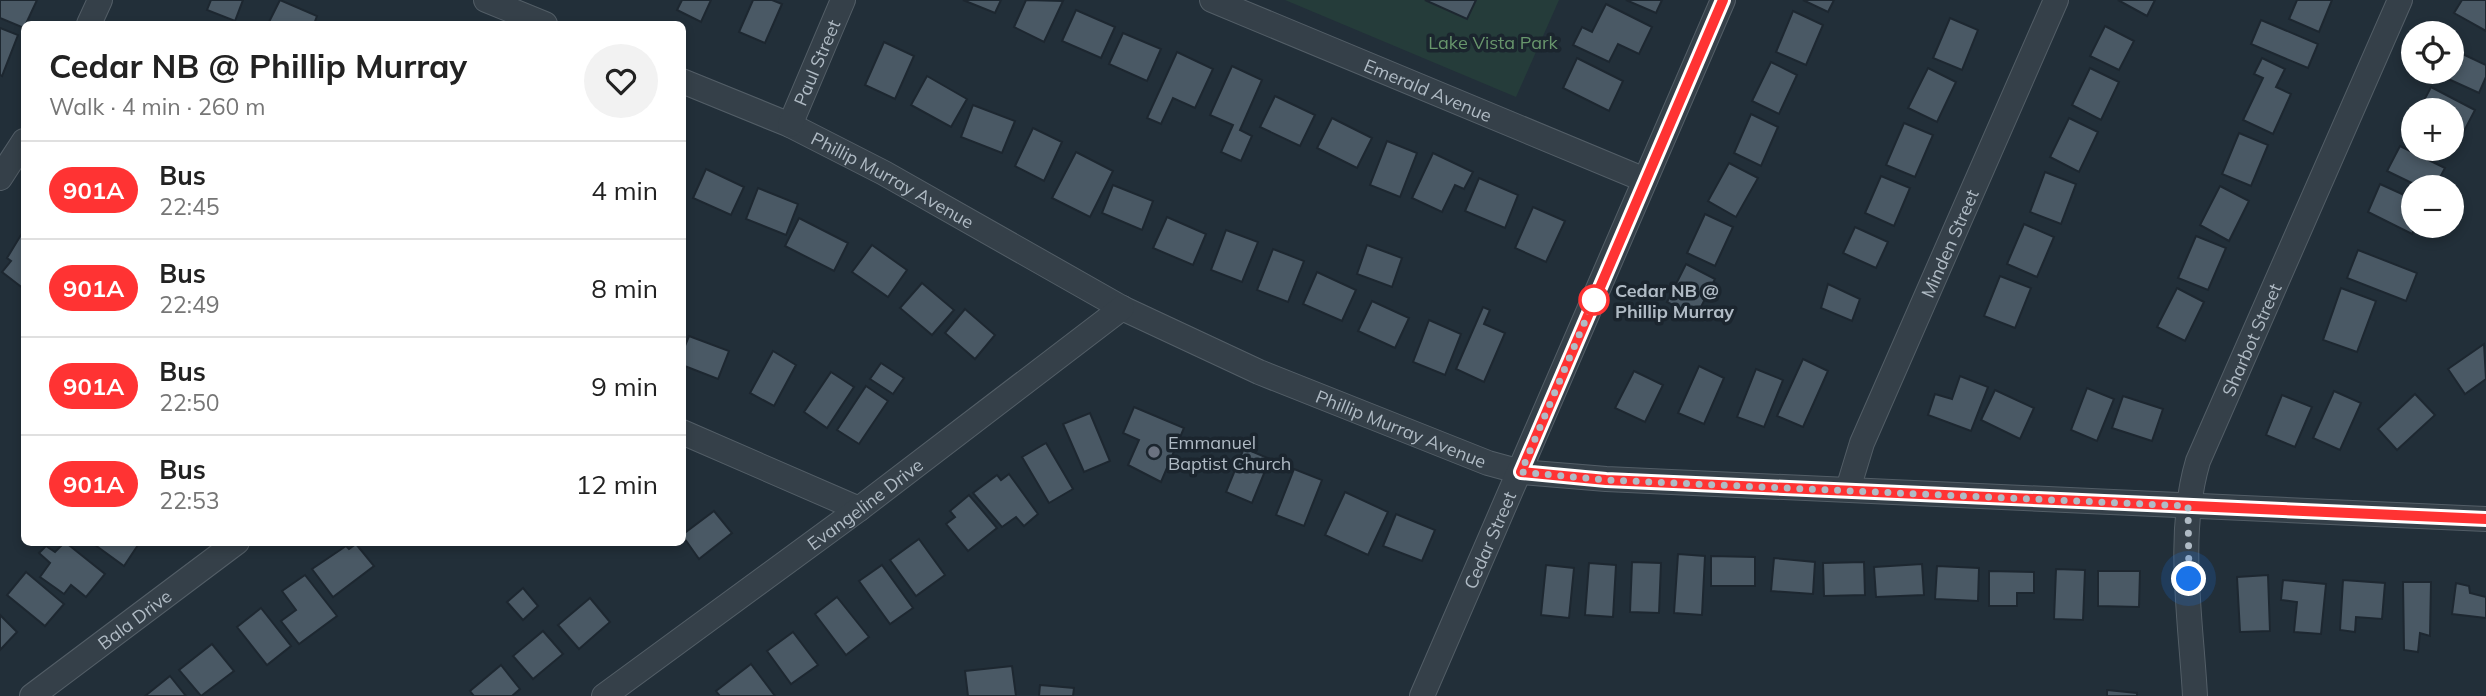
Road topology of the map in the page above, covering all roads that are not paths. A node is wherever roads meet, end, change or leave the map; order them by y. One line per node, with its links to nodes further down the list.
1 (100, 0): 8 (street)
2 (486, 0): 9 (street)
3 (843, 0): 11 (street, Paul Street)
4 (1212, 0): 14 (street, Emerald Avenue)
5 (1723, 0): 14 (street, Cedar Street)
6 (2056, 0): 18 (street, Minden Street)
7 (2400, 0): 19 (street, Sharbot Street)
8 (90, 21)
9 (538, 21)
10 (686, 83): 11 (street, Phillip Murray Avenue)
11 (790, 125): 15 (street, Phillip Murray Avenue)
12 (21, 149): 13 (street)
13 (0, 178)
14 (1645, 180): 17 (street, Cedar Street)
15 (1122, 308): 17 (street, Phillip Murray Avenue); 20 (street, Evangeline Drive)
16 (686, 434): 20 (street)
17 (1521, 472): 18 (street, Phillip Murray Avenue); 25 (street, Cedar Street)
18 (1848, 489): 19 (street, Phillip Murray Avenue)
19 (2188, 506): 21 (street, Phillip Murray Avenue); 26 (street, Sharbot Street)
20 (859, 509): 24 (street, Evangeline Drive)
21 (2486, 519)
22 (232, 546): 23 (street, Bala Drive)
23 (32, 696)
24 (604, 696)
25 (1422, 696)
26 (2195, 696)

